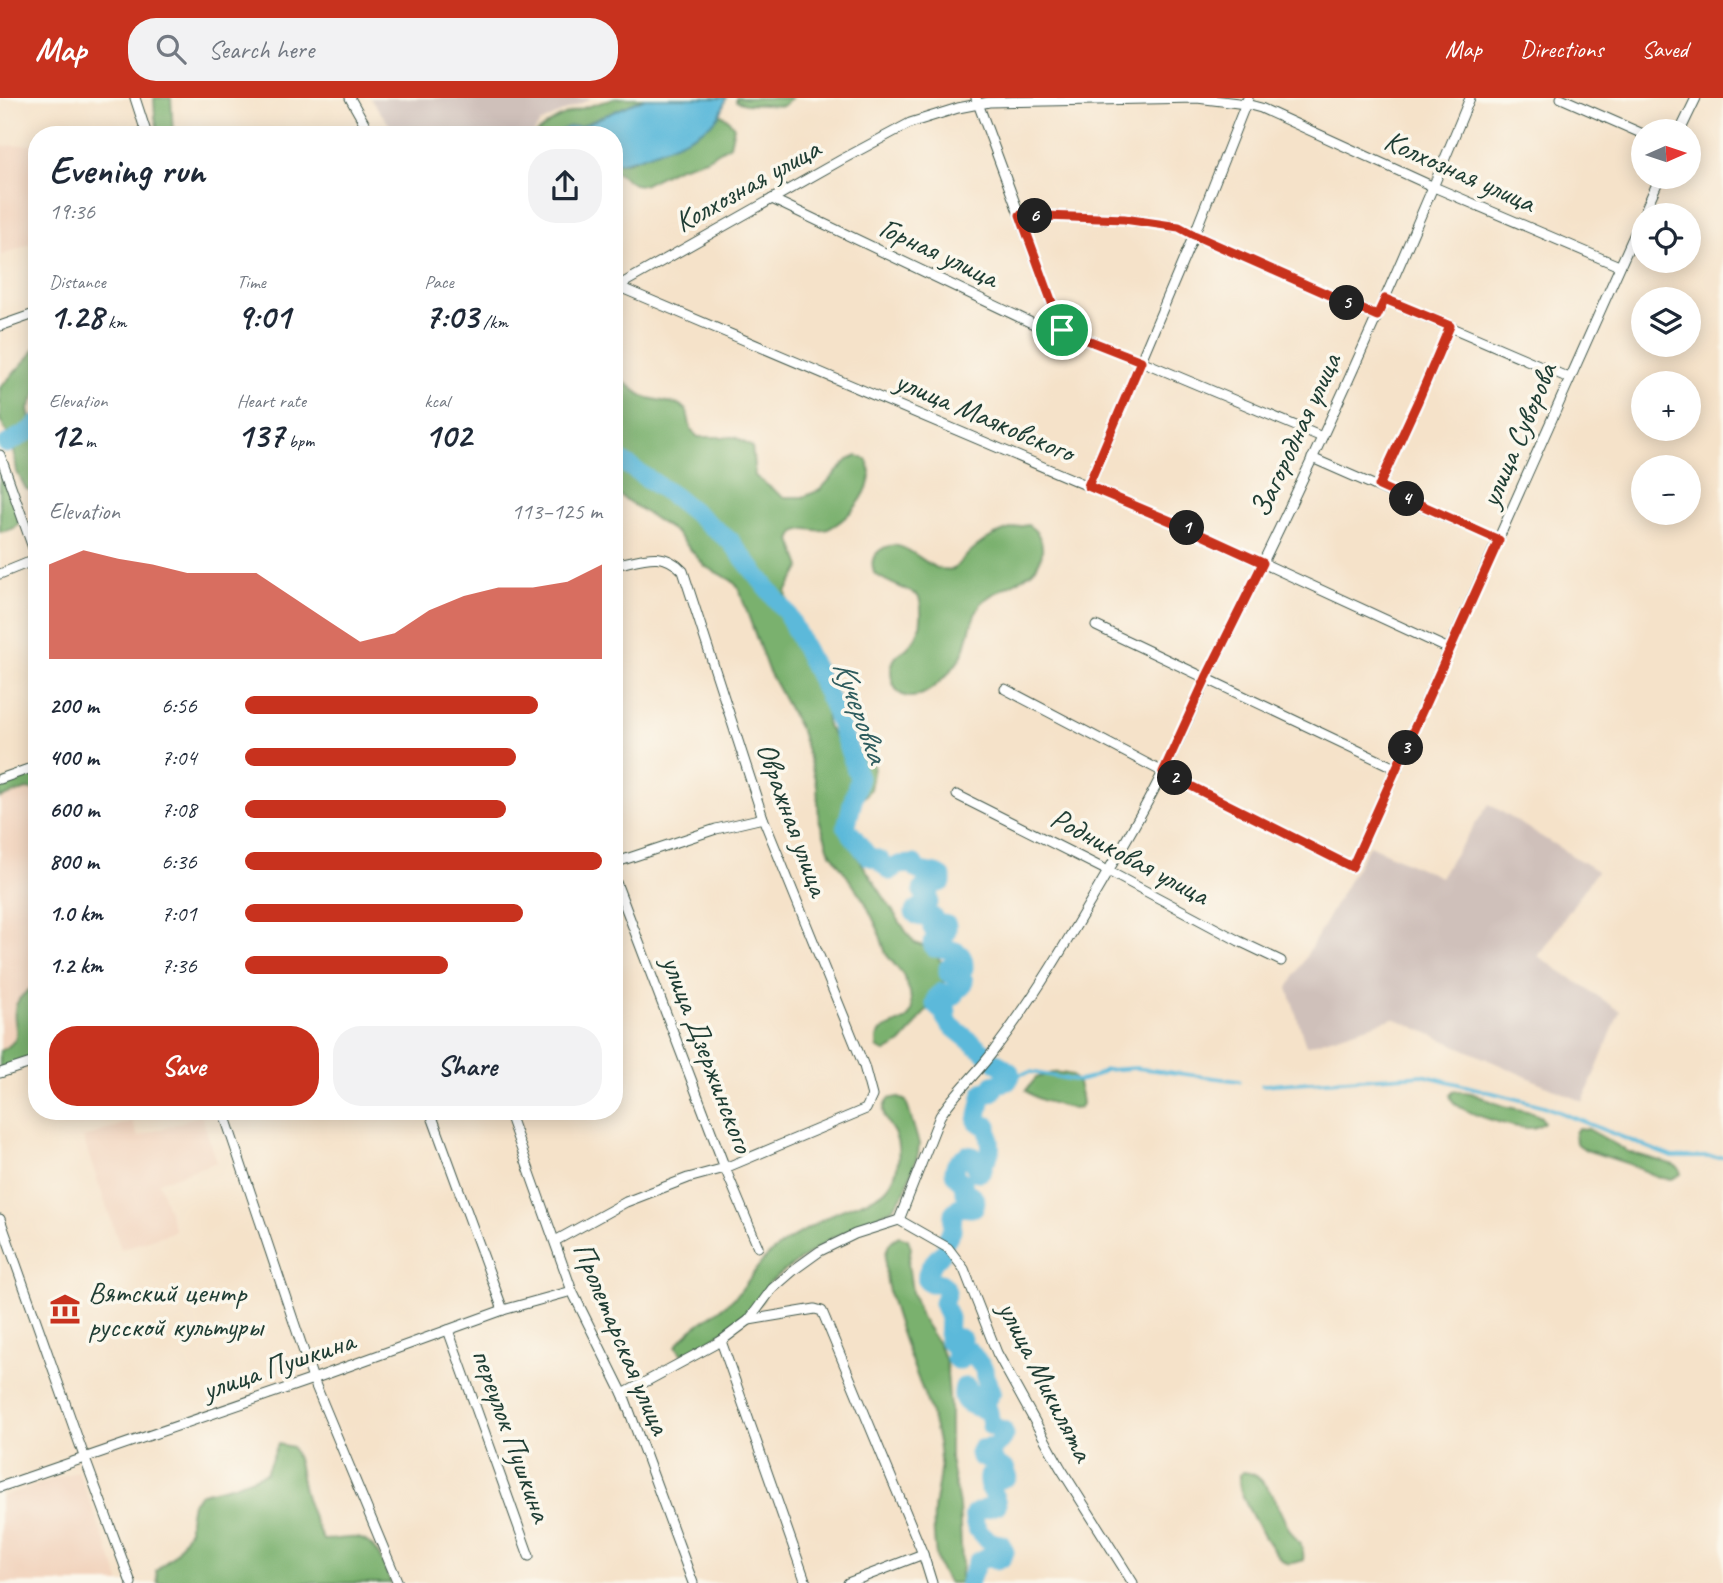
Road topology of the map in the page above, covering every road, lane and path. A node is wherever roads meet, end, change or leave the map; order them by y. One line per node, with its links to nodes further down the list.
1 (135, 98): 10 (street)
2 (350, 98): 11 (street)
3 (1470, 98): 13 (street, Загородная улица)
4 (1561, 98): 8 (street)
5 (1696, 98): 9 (street)
6 (977, 101): 7 (street, Колхозная улица); 15 (street, Колхозная улица); 16 (street)
7 (1247, 101): 13 (street, Колхозная улица); 17 (street)
8 (1581, 102): 12 (street)
9 (1686, 119)
10 (144, 126)
11 (366, 126)
12 (1631, 128)
13 (1434, 187): 18 (street, Колхозная улица); 21 (street, Загородная улица)
14 (1654, 189): 18 (street, улица Суворова)
15 (772, 200): 19 (street, Колхозная улица); 26 (street, Горная улица)
16 (1020, 215): 17 (street); 26 (street)
17 (1194, 235): 23 (street); 27 (street)
18 (1619, 266): 28 (street, улица Суворова)
19 (623, 282)
20 (623, 289): 32 (street, улица Маяковского)
21 (1385, 299): 23 (street, Загородная улица); 25 (street)
22 (28, 316): 24 (street)
23 (1377, 316): 29 (street, Загородная улица)
24 (0, 326)
25 (1450, 326): 28 (street); 33 (street)
26 (1062, 330): 27 (street, Горная улица)
27 (1141, 361): 29 (street, Горная улица); 32 (street)
28 (1569, 378): 35 (street, улица Суворова)
29 (1322, 436): 31 (street, Загородная улица)
30 (0, 455): 34 (street)
31 (1312, 458): 33 (street); 38 (street, Загородная улица)
32 (1088, 486): 38 (street, улица Маяковского)
33 (1379, 486): 35 (street)
34 (28, 534)
35 (1499, 540): 41 (street, улица Суворова)
36 (28, 563): 39 (street)
37 (623, 563): 49 (street, Овражная улица)
38 (1263, 563): 41 (street, улица Маяковского); 42 (street, Загородная улица)
39 (0, 574)
40 (1096, 626): 42 (street)
41 (1449, 649): 45 (street, улица Суворова)
42 (1206, 678): 45 (street); 46 (street, Загородная улица)
43 (1005, 689): 46 (street)
44 (28, 769): 47 (street)
45 (1397, 769): 46 (street, улица Суворова)
46 (1163, 772): 51 (street, Загородная улица)
47 (0, 779)
48 (957, 795): 51 (street, Родниковая улица)
49 (763, 818): 50 (street); 59 (street, Овражная улица)
50 (623, 860)
51 (1108, 871): 53 (street, Родниковая улица); 61 (street, Загородная улица)
52 (623, 901): 59 (street, улица Дзержинского)
53 (1281, 961)
54 (28, 1063): 55 (street)
55 (0, 1073)
56 (226, 1120): 70 (street)
57 (433, 1120): 66 (street)
58 (511, 1120): 62 (street, Пролетарская улица)
59 (725, 1168): 62 (street); 64 (street, улица Дзержинского)
60 (0, 1219): 63 (street)
61 (899, 1220): 67 (street); 82 (street, улица Микилята)
62 (555, 1241): 65 (street, Пролетарская улица)
63 (5, 1247): 72 (street)
64 (758, 1247)
65 (572, 1290): 66 (street, улица Пушкина); 71 (street, Пролетарская улица)
66 (503, 1310): 68 (street, улица Пушкина)
67 (749, 1320): 69 (street); 74 (street)
68 (448, 1330): 70 (street, улица Пушкина); 75 (street, переулок Пушкина)
69 (721, 1341): 71 (street); 79 (street)
70 (313, 1378): 72 (street, улица Пушкина); 77 (street)
71 (623, 1394): 78 (street, Пролетарская улица)
72 (85, 1459): 73 (street, улица Пушкина); 76 (street)
73 (0, 1487)
74 (923, 1554): 80 (street); 81 (street)
75 (529, 1556)
76 (131, 1583)
77 (398, 1583)
78 (693, 1583)
79 (806, 1583)
80 (848, 1583)
81 (932, 1583)
82 (1133, 1583)

